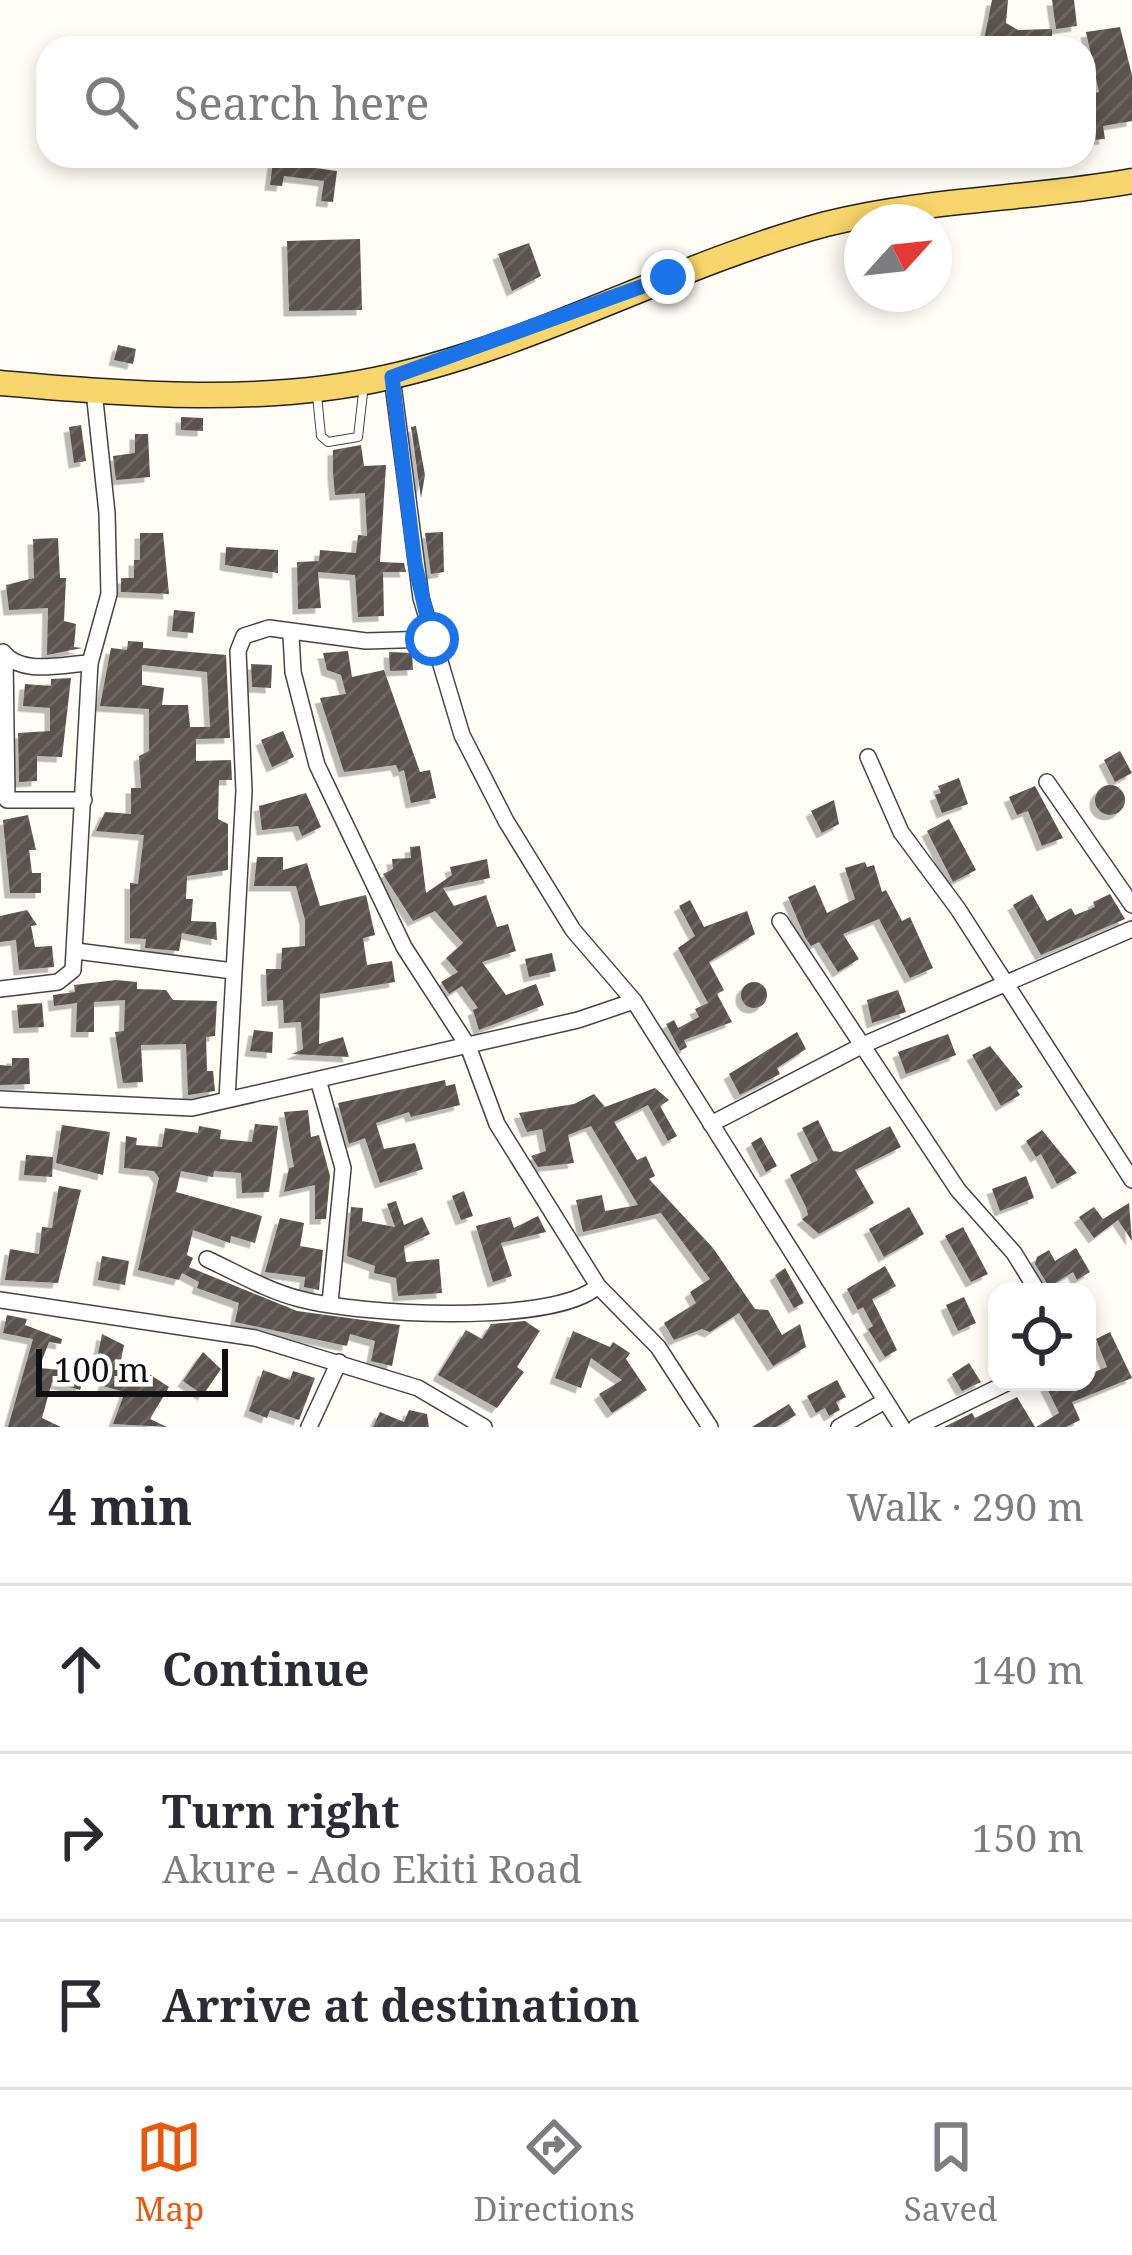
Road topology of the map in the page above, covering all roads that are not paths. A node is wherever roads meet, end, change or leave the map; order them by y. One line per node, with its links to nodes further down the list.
1 (1132, 181): 2 (main road)
2 (392, 377): 4 (main road); 8 (street)
3 (0, 382): 5 (main road)
4 (364, 382): 6 (main road); 6 (lane)
5 (94, 391): 6 (main road); 10 (street)
6 (317, 391)
7 (291, 634): 8 (street); 18 (street); 23 (street)
8 (432, 639): 21 (street)
9 (2, 651): 10 (street); 13 (street)
10 (90, 663): 13 (street)
11 (868, 757): 19 (street)
12 (1047, 782): 14 (street)
13 (84, 800): 17 (street)
14 (1132, 905)
15 (780, 921): 22 (street)
16 (1132, 929): 19 (street)
17 (76, 951): 18 (street); 20 (street)
18 (233, 971): 26 (street)
19 (1003, 986): 22 (street); 28 (street)
20 (0, 989)
21 (634, 1000): 23 (street); 27 (street)
22 (863, 1045): 27 (street); 30 (street)
23 (467, 1046): 24 (street); 31 (street)
24 (319, 1083): 26 (street); 33 (street)
25 (0, 1099): 26 (street)
26 (227, 1099)
27 (712, 1124): 36 (street)
28 (1132, 1180)
29 (207, 1259): 33 (street)
30 (1032, 1283)
31 (598, 1286): 33 (street); 39 (street)
32 (0, 1300): 34 (street)
33 (330, 1303)
34 (339, 1362): 37 (street); 38 (street)
35 (990, 1391): 42 (street)
36 (885, 1401): 40 (street); 41 (street)
37 (308, 1427)
38 (484, 1427)
39 (710, 1427)
40 (839, 1427)
41 (902, 1427)
42 (916, 1427)

